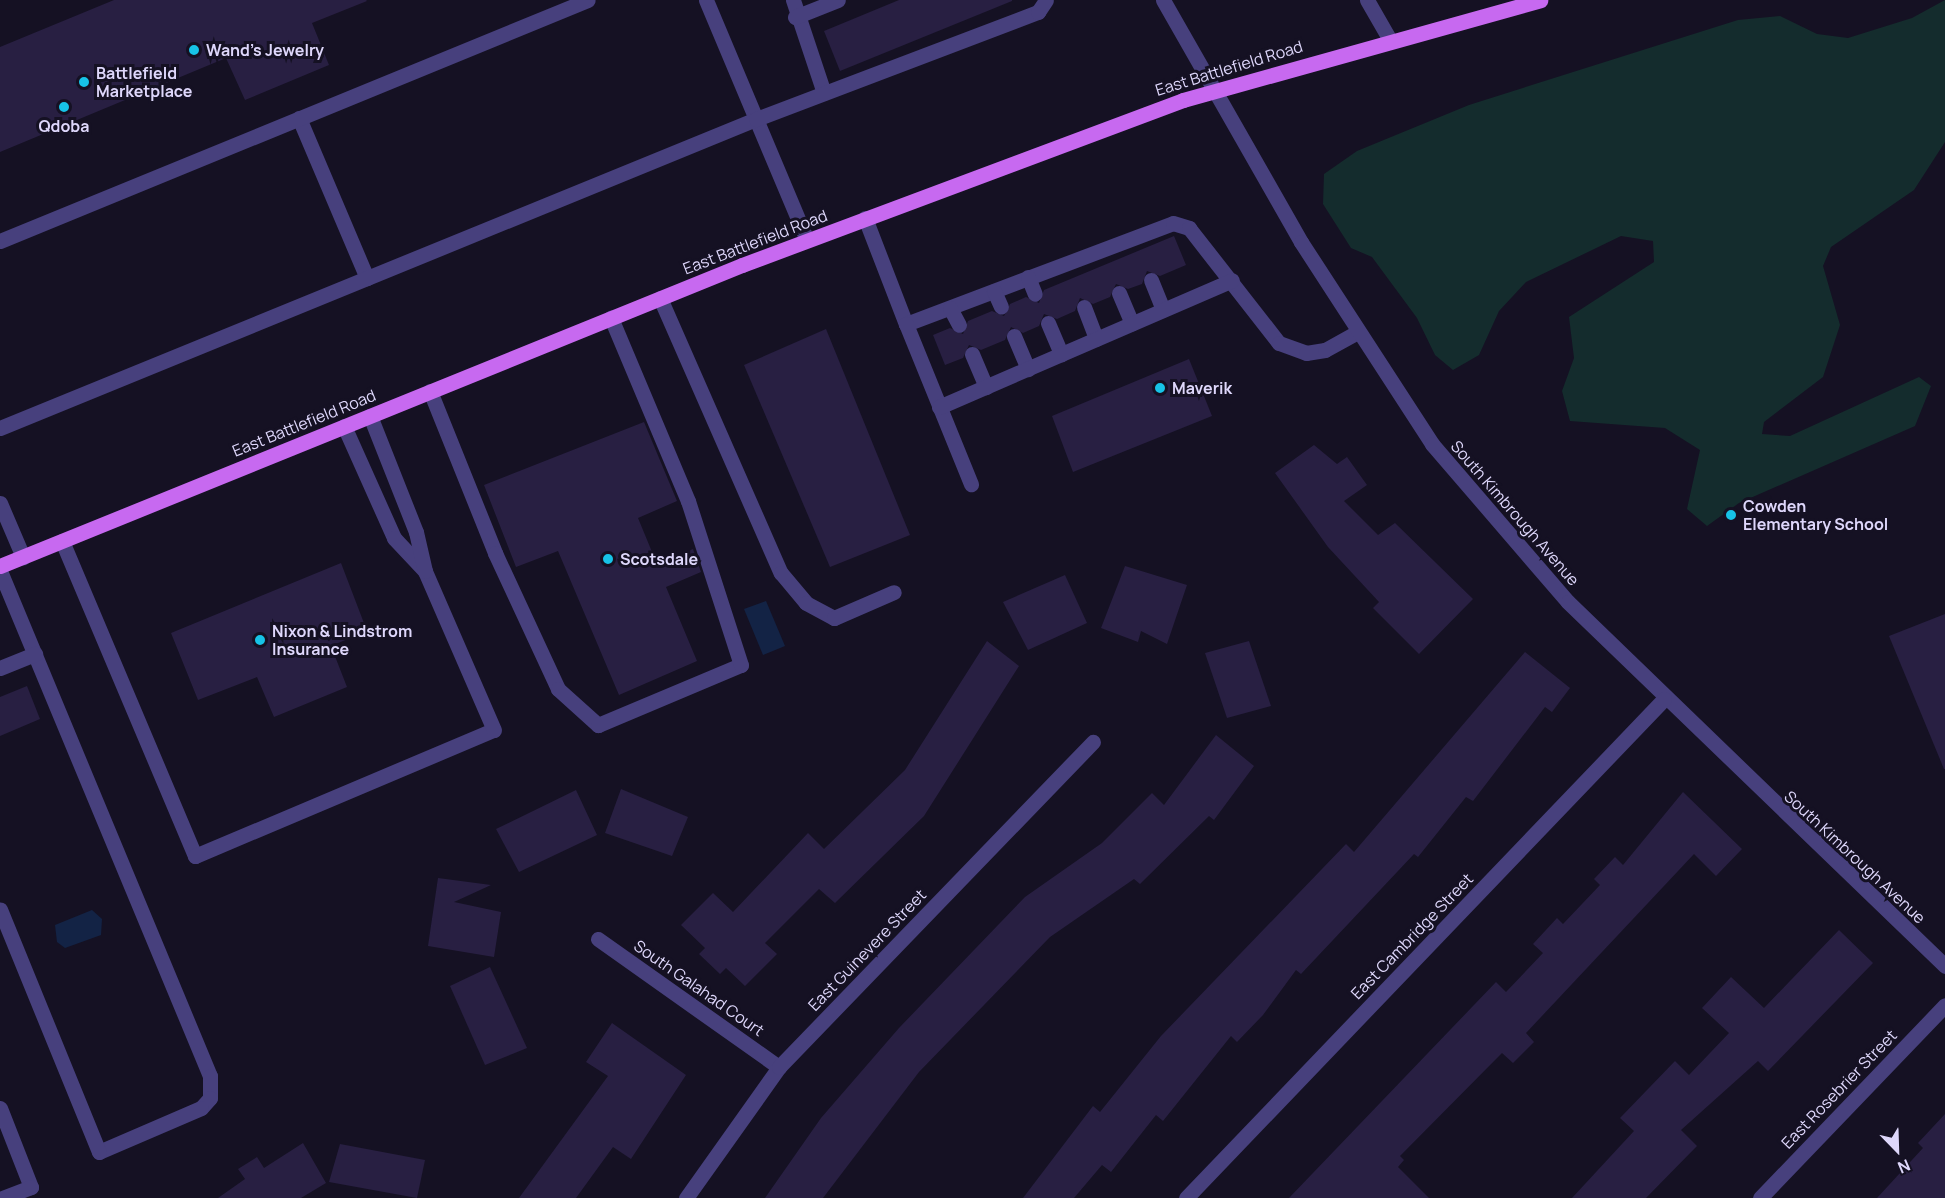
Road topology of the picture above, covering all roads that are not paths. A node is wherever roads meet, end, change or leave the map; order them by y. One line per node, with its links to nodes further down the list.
1 (588, 0): 13 (street)
2 (706, 0): 14 (street)
3 (794, 0): 9 (street)
4 (838, 0): 9 (street)
5 (1046, 0): 12 (street)
6 (1163, 0): 11 (street, South Kimbrough Avenue)
7 (1367, 0): 10 (street)
8 (1540, 0): 10 (main road, East Battlefield Road)
9 (795, 17): 12 (street)
10 (1390, 40): 11 (main road, East Battlefield Road)
11 (1211, 89): 15 (main road, East Battlefield Road); 37 (street, South Kimbrough Avenue)
12 (824, 93): 14 (street)
13 (298, 118): 17 (street); 20 (street)
14 (756, 119): 16 (street); 20 (street)
15 (865, 218): 16 (main road, East Battlefield Road); 35 (street)
16 (807, 240): 27 (main road, East Battlefield Road)
17 (0, 241)
18 (1065, 263): 19 (street); 21 (street); 23 (street)
19 (1028, 277): 24 (street); 26 (street)
20 (367, 278): 48 (street)
21 (1071, 278)
22 (1151, 280): 31 (street)
23 (1232, 280): 31 (street); 37 (street)
24 (994, 291): 29 (street); 30 (street)
25 (1119, 293): 34 (street)
26 (1035, 294)
27 (660, 298): 32 (main road, East Battlefield Road); 55 (street)
28 (1084, 307): 39 (street)
29 (950, 308): 35 (street); 36 (street)
30 (1001, 308)
31 (1162, 310): 34 (street)
32 (611, 318): 44 (main road, East Battlefield Road); 44 (street)
33 (1048, 323): 41 (street)
34 (1132, 323): 39 (street)
35 (906, 324): 45 (street)
36 (959, 325)
37 (1358, 332): 58 (street, South Kimbrough Avenue)
38 (1014, 336): 42 (street)
39 (1096, 339): 41 (street)
40 (972, 354): 43 (street)
41 (1061, 354): 42 (street)
42 (1028, 369): 43 (street)
43 (986, 387): 45 (street)
44 (430, 391): 46 (main road, East Battlefield Road)
45 (939, 407): 49 (street)
46 (370, 416): 47 (main road, East Battlefield Road); 54 (street)
47 (344, 426): 51 (main road, East Battlefield Road); 54 (street)
48 (0, 428)
49 (971, 484)
50 (0, 503): 52 (street)
51 (62, 541): 52 (main road, East Battlefield Road); 54 (street)
52 (23, 557): 53 (main road, East Battlefield Road)
53 (0, 569): 56 (street)
54 (425, 571)
55 (894, 592)
56 (34, 654): 57 (street); 60 (street)
57 (0, 668)
58 (1664, 699): 62 (street, South Kimbrough Avenue); 68 (street, East Cambridge Street)
59 (1093, 742): 64 (street, East Guinevere Street)
60 (0, 909)
61 (598, 939): 64 (street, South Galahad Court)
62 (1945, 966)
63 (1945, 1005): 69 (street, East Rosebrier Street)
64 (779, 1067): 67 (street, East Guinevere Street)
65 (0, 1108): 66 (street)
66 (3, 1198)
67 (686, 1198)
68 (1186, 1198)
69 (1760, 1198)

